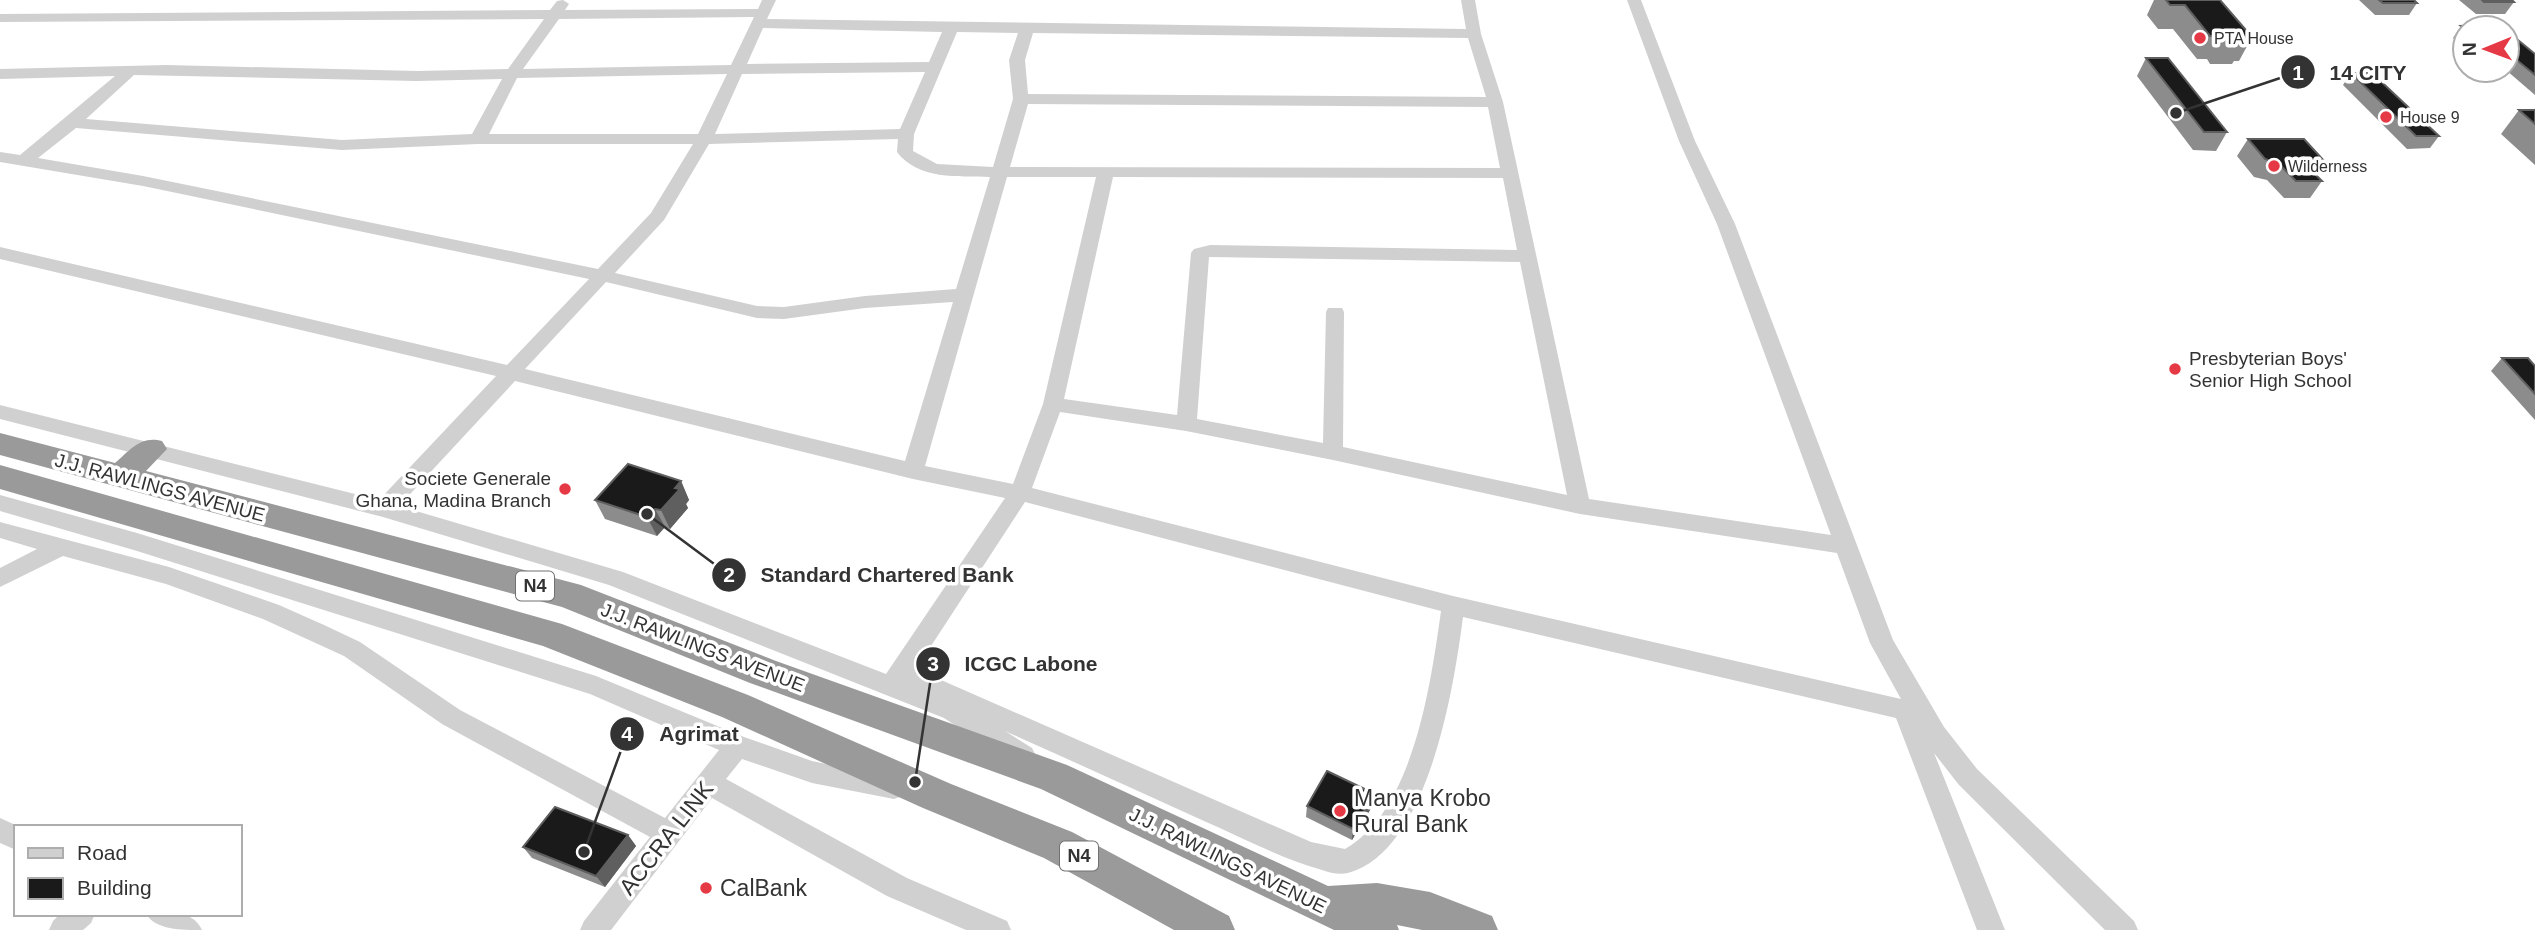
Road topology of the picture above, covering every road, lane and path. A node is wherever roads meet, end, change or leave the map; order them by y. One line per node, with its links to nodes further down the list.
1 (565, 0): 5 (street)
2 (1468, 0): 9 (street)
3 (1634, 0): 47 (street)
4 (762, 12): 5 (street); 7 (street); 11 (street)
5 (555, 13): 6 (street); 14 (street)
6 (0, 18)
7 (951, 27): 8 (street); 10 (street)
8 (1027, 29): 9 (street); 15 (street)
9 (1474, 34): 16 (street)
10 (934, 67): 11 (street); 18 (street)
11 (737, 69): 14 (street); 20 (street)
12 (130, 71): 13 (street); 14 (street); 17 (street)
13 (0, 74)
14 (512, 74): 19 (street)
15 (1021, 99): 16 (street); 23 (street)
16 (1495, 102): 25 (street)
17 (72, 123): 19 (street); 22 (street)
18 (906, 134): 20 (street); 23 (street)
19 (478, 139): 20 (street)
20 (704, 139): 28 (street)
21 (0, 157): 22 (street)
22 (25, 160): 28 (street)
23 (999, 172): 24 (street); 29 (street)
24 (1106, 172): 25 (street); 32 (street)
25 (1509, 173): 27 (street)
26 (0, 253): 31 (street)
27 (1527, 256): 34 (street); 43 (street)
28 (600, 275): 29 (street); 31 (street)
29 (963, 295): 38 (street)
30 (1335, 312): 37 (street)
31 (512, 373): 38 (street); 44 (street)
32 (1054, 404): 34 (street); 41 (street)
33 (0, 412): 36 (street)
34 (1186, 425): 37 (street)
35 (0, 444): 40 (highway, J.J. RAWLINGS AVENUE / N4)
36 (151, 449): 40 (highway); 44 (street)
37 (1333, 452): 43 (street)
38 (913, 471): 41 (street)
39 (0, 477): 45 (highway, J.J. RAWLINGS AVENUE / N4)
40 (119, 477): 53 (highway, J.J. RAWLINGS AVENUE / N4)
41 (1020, 493): 49 (street); 50 (street)
42 (0, 503): 45 (street)
43 (1580, 506): 47 (street)
44 (383, 509): 50 (street)
45 (77, 525): 46 (street); 48 (street); 52 (street); 55 (highway, J.J. RAWLINGS AVENUE / N4); 56 (street)
46 (0, 530)
47 (1844, 545): 51 (street)
48 (0, 578)
49 (1452, 605): 50 (street); 51 (street)
50 (897, 680): 53 (street)
51 (1914, 711): 67 (street); 68 (street)
52 (737, 746): 54 (street, ACCRA LINK); 55 (street)
53 (1054, 776): 57 (highway, J.J. RAWLINGS AVENUE / N4)
54 (709, 783): 56 (street, ACCRA LINK); 63 (street)
55 (937, 796): 64 (highway, J.J. RAWLINGS AVENUE / N4)
56 (669, 834): 62 (street, ACCRA LINK)
57 (1322, 905): 65 (highway, J.J. RAWLINGS AVENUE / N4); 66 (highway)
58 (79, 916): 60 (street)
59 (164, 916): 61 (street)
60 (62, 930)
61 (188, 930)
62 (594, 930)
63 (997, 930)
64 (1214, 930)
65 (1378, 930)
66 (1477, 930)
67 (1991, 930)
68 (2124, 930)

